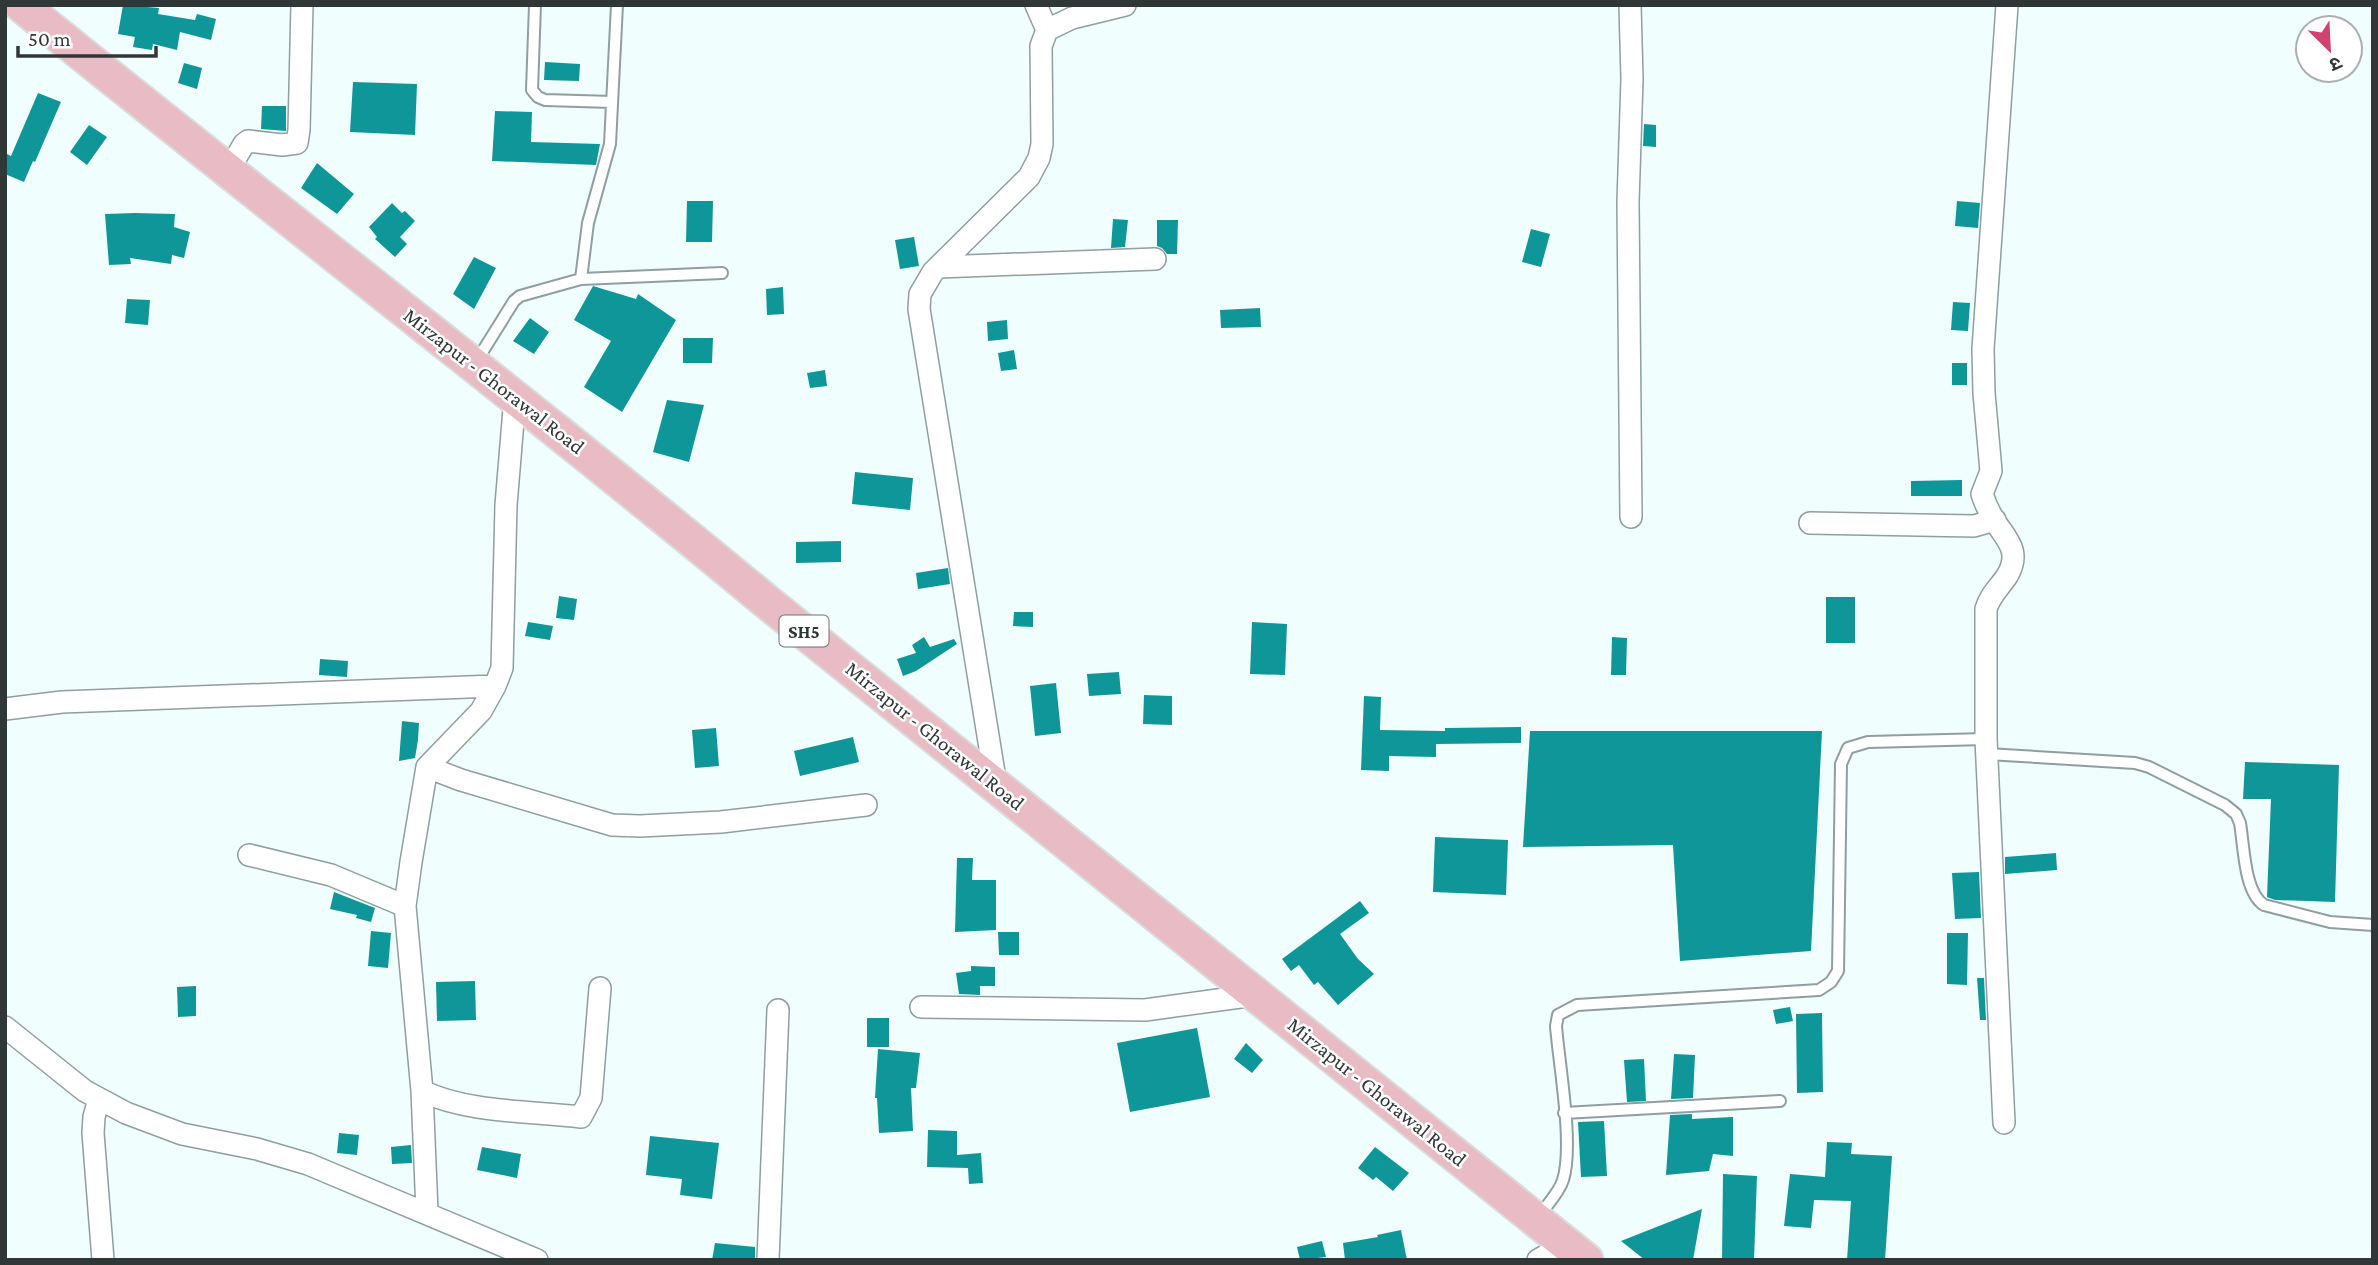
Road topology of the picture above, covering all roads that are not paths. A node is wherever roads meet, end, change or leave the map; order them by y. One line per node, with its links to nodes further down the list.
1 (21, 5): 11 (main road, Mirzapur - Ghorawal Road / SH5)
2 (302, 5): 11 (street)
3 (535, 5): 10 (lane)
4 (617, 5): 10 (lane)
5 (1036, 5): 9 (street)
6 (1125, 5): 9 (street)
7 (1630, 5): 18 (street)
8 (2007, 5): 19 (street)
9 (1047, 30): 13 (street)
10 (612, 102): 15 (lane)
11 (228, 172): 16 (main road, Mirzapur - Ghorawal Road / SH5)
12 (1155, 259): 13 (street)
13 (939, 267): 25 (street)
14 (722, 273): 15 (lane)
15 (581, 279): 16 (lane)
16 (475, 365): 17 (main road, Mirzapur - Ghorawal Road / SH5)
17 (515, 397): 21 (street); 25 (main road, Mirzapur - Ghorawal Road / SH5)
18 (1631, 516)
19 (1995, 520): 20 (street); 23 (street)
20 (1810, 523)
21 (495, 686): 22 (street); 24 (street)
22 (5, 709)
23 (1986, 747): 29 (lane); 38 (lane); 39 (street)
24 (427, 767): 26 (street); 28 (street)
25 (996, 785): 31 (main road, Mirzapur - Ghorawal Road / SH5)
26 (866, 805)
27 (249, 855): 28 (street)
28 (405, 906): 35 (street)
29 (2373, 925)
30 (600, 988): 35 (street)
31 (1255, 995): 32 (street); 41 (main road, Mirzapur - Ghorawal Road / SH5)
32 (921, 1007)
33 (778, 1010): 45 (street)
34 (5, 1027): 36 (street)
35 (422, 1091): 40 (street)
36 (99, 1099): 40 (street); 43 (street)
37 (1780, 1101): 38 (lane)
38 (1564, 1113): 41 (lane)
39 (2004, 1123)
40 (427, 1212): 44 (street)
41 (1537, 1220): 42 (main road, Mirzapur - Ghorawal Road / SH5)
42 (1563, 1255)
43 (103, 1260)
44 (537, 1260)
45 (768, 1260)

